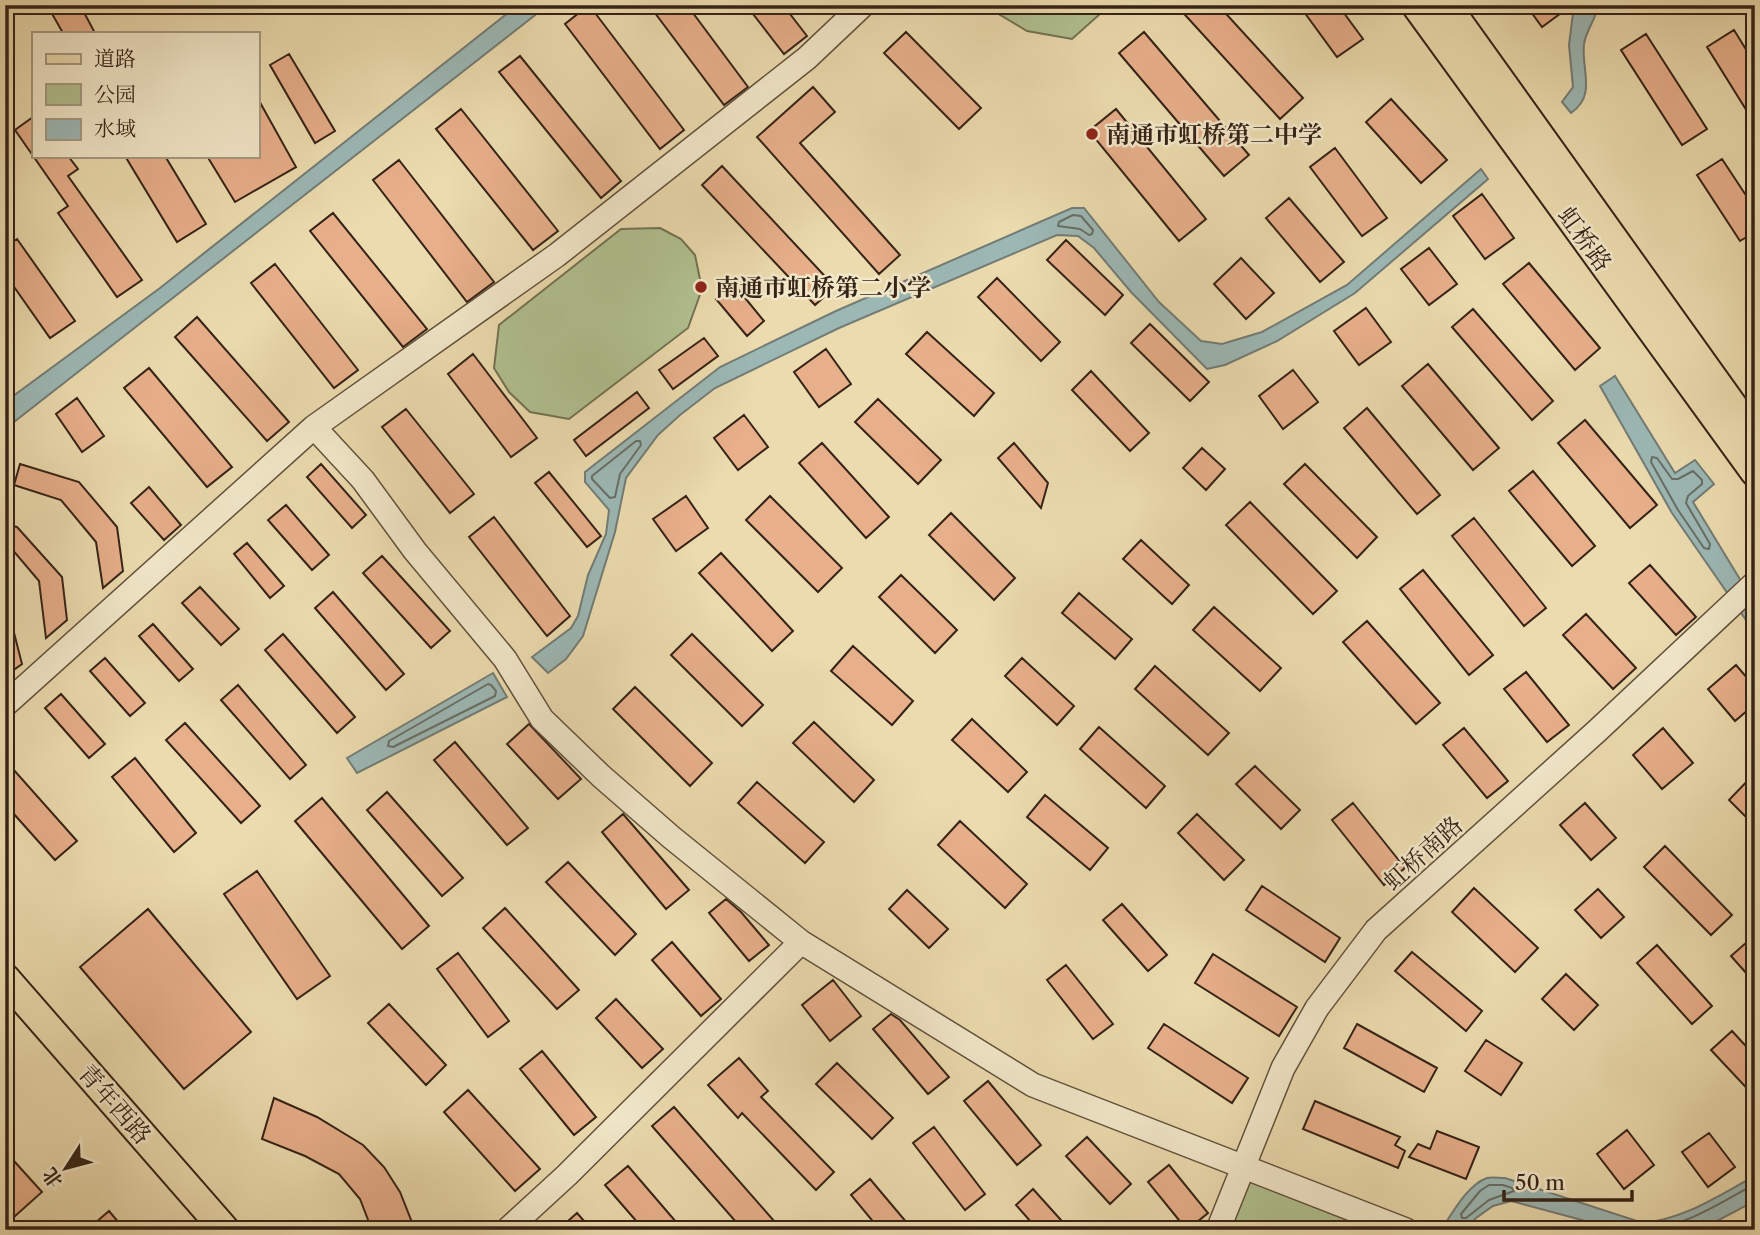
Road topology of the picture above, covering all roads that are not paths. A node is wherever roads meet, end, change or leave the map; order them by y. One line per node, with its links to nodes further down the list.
1 (863, 5): 4 (street)
2 (1416, 5): 6 (main road, 虹桥路)
3 (1446, 5): 5 (main road, 虹桥路)
4 (314, 427): 8 (street); 9 (street)
5 (1755, 437)
6 (1755, 472)
7 (1753, 585): 12 (street, 虹桥南路)
8 (5, 705)
9 (801, 942): 12 (street); 15 (street)
10 (5, 978): 14 (main road, 青年西路)
11 (5, 1005): 13 (main road, 青年西路)
12 (1242, 1168): 16 (street, 虹桥南路); 17 (street)
13 (203, 1230)
14 (225, 1230)
15 (507, 1230)
16 (1218, 1230)
17 (1406, 1230)

